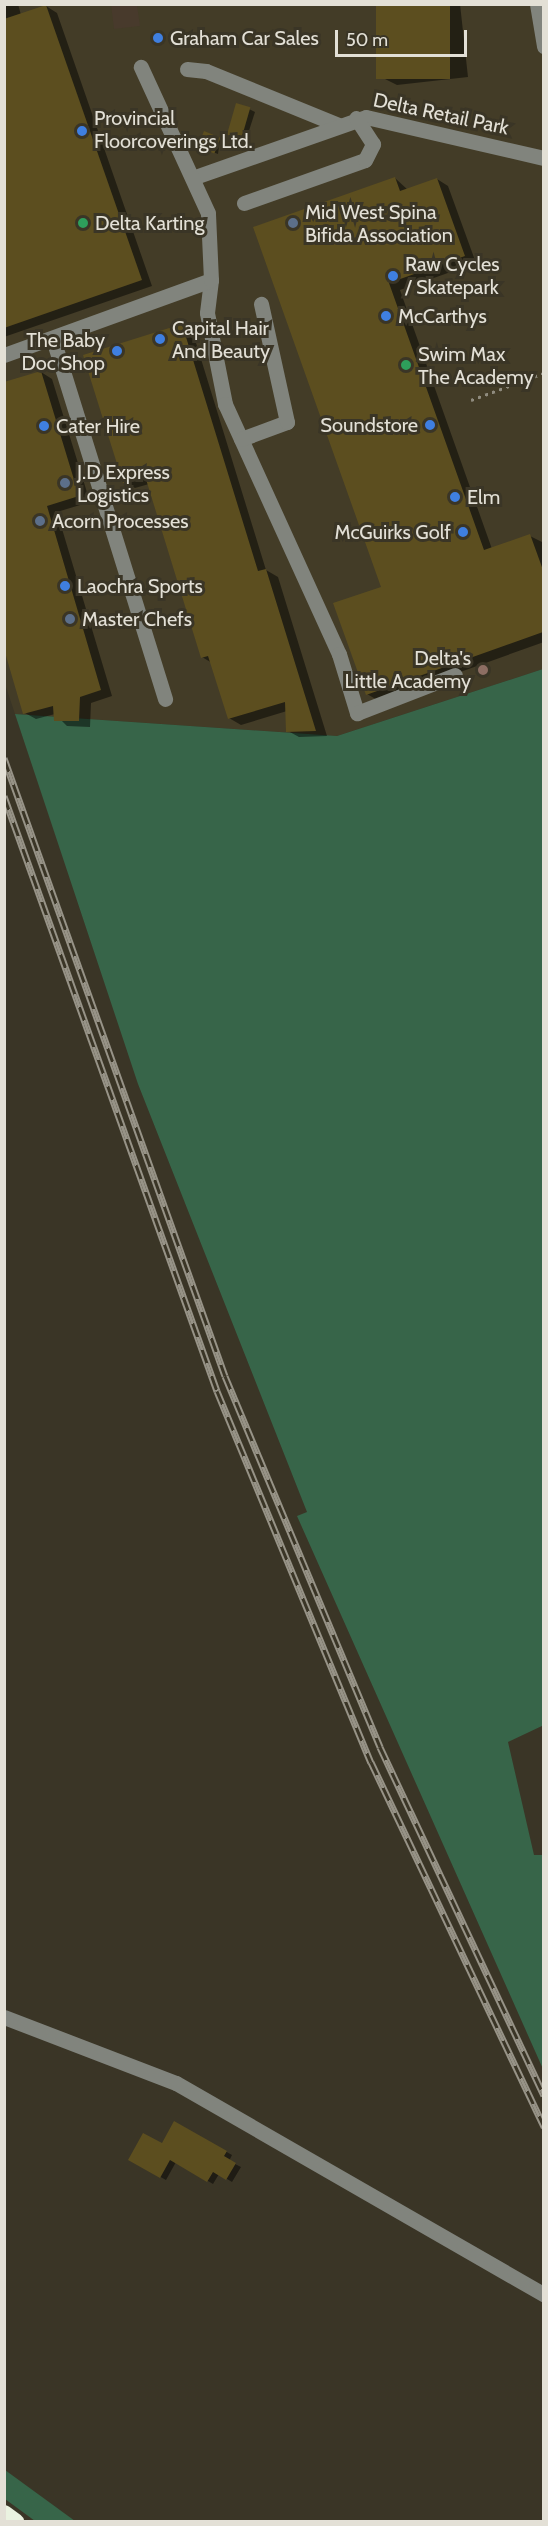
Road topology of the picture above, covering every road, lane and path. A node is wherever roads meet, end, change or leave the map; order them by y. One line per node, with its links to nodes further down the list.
1 (537, 4): 2 (street)
2 (543, 46)
3 (141, 67): 8 (street)
4 (187, 69): 6 (street)
5 (356, 118): 6 (street, Delta Retail Park); 7 (street, Delta Retail Park); 9 (street)
6 (338, 124): 8 (street, Delta Retail Park)
7 (543, 158)
8 (195, 177): 10 (street)
9 (244, 203)
10 (211, 280): 12 (street); 16 (street)
11 (261, 304): 16 (street)
12 (53, 339): 13 (street); 18 (street)
13 (4, 355)
14 (543, 374): 15 (path)
15 (471, 400)
16 (241, 439): 17 (street)
17 (455, 675)
18 (165, 699)
19 (4, 2016): 20 (street)
20 (543, 2295)
21 (4, 2514): 22 (highway)
22 (15, 2522)

